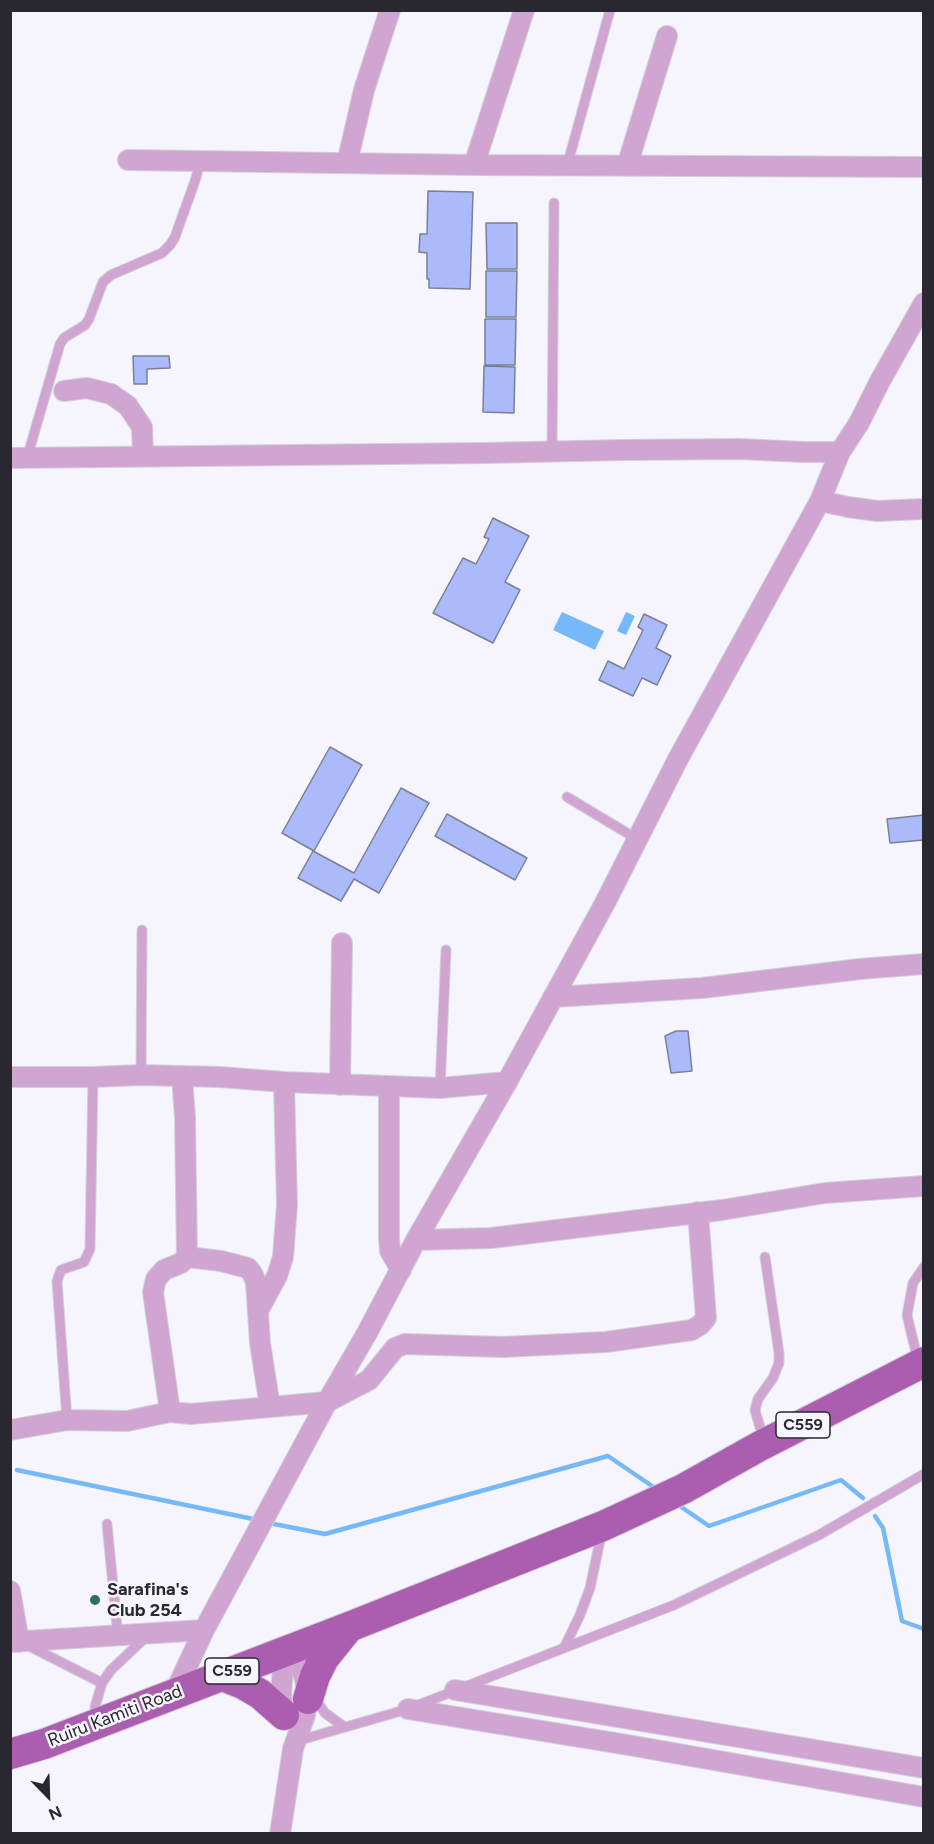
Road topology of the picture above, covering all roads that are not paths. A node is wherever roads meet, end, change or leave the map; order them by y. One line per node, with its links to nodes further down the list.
1 (390, 10): 7 (street)
2 (524, 10): 8 (street)
3 (610, 10): 9 (lane)
4 (667, 36): 10 (street)
5 (128, 160): 6 (street)
6 (200, 161): 7 (street); 18 (lane)
7 (347, 163): 8 (street)
8 (474, 165): 9 (street)
9 (567, 166): 10 (street)
10 (627, 166): 11 (street)
11 (924, 167)
12 (554, 203): 15 (lane)
13 (924, 303): 16 (street)
14 (64, 391): 17 (street)
15 (552, 451): 16 (street); 17 (street)
16 (840, 452): 19 (street)
17 (142, 456): 18 (street)
18 (19, 458)
19 (820, 501): 20 (street); 22 (street)
20 (924, 509)
21 (567, 797): 22 (lane)
22 (637, 839): 27 (street)
23 (142, 930): 28 (lane)
24 (342, 944): 34 (street)
25 (446, 950): 36 (lane)
26 (924, 964): 27 (street)
27 (553, 997): 33 (street)
28 (141, 1075): 29 (street); 31 (street)
29 (182, 1076): 32 (street); 40 (street)
30 (10, 1077): 31 (street)
31 (93, 1077): 49 (lane)
32 (284, 1082): 34 (street); 44 (street)
33 (507, 1082): 36 (street); 39 (street)
34 (340, 1084): 35 (street)
35 (388, 1086): 36 (street); 43 (street)
36 (440, 1088)
37 (924, 1186): 38 (street)
38 (698, 1212): 39 (street); 46 (street)
39 (416, 1240): 43 (street)
40 (187, 1257): 44 (street); 48 (street)
41 (765, 1257): 51 (lane)
42 (924, 1267): 45 (lane)
43 (400, 1270): 46 (street)
44 (259, 1309): 47 (street)
45 (921, 1363): 51 (main road, C559)
46 (327, 1402): 47 (street); 58 (street)
47 (270, 1407): 48 (street)
48 (170, 1412): 49 (street)
49 (67, 1420): 50 (street)
50 (10, 1430)
51 (765, 1444): 54 (main road, Ruiru Kamiti Road / C559)
52 (924, 1474): 62 (lane)
53 (107, 1524): 60 (lane)
54 (603, 1526): 55 (main road, Ruiru Kamiti Road / C559); 62 (lane)
55 (453, 1585): 57 (main road, Ruiru Kamiti Road / C559); 65 (main road, Ruiru Kamiti Road / C559)
56 (10, 1591): 61 (street)
57 (349, 1627): 63 (main road, Ruiru Kamiti Road / C559); 68 (main road)
58 (204, 1630): 59 (street); 65 (street)
59 (150, 1634): 60 (street); 67 (lane)
60 (117, 1636): 61 (street)
61 (15, 1642): 67 (lane)
62 (564, 1648): 66 (lane)
63 (289, 1649): 64 (main road, Ruiru Kamiti Road / C559); 68 (street); 68 (street)
64 (220, 1675): 65 (main road, Ruiru Kamiti Road / C559); 68 (main road)
65 (178, 1684): 67 (main road, Ruiru Kamiti Road / C559); 73 (main road, Ruiru Kamiti Road / C559)
66 (455, 1690): 69 (lane); 74 (street)
67 (99, 1695): 71 (main road, Ruiru Kamiti Road / C559)
68 (301, 1702): 70 (lane); 72 (street); 72 (street)
69 (408, 1709): 70 (lane); 75 (street)
70 (343, 1726): 72 (lane)
71 (10, 1744)
72 (295, 1745): 76 (street)
73 (10, 1754)
74 (924, 1768)
75 (924, 1797)
76 (280, 1833)

